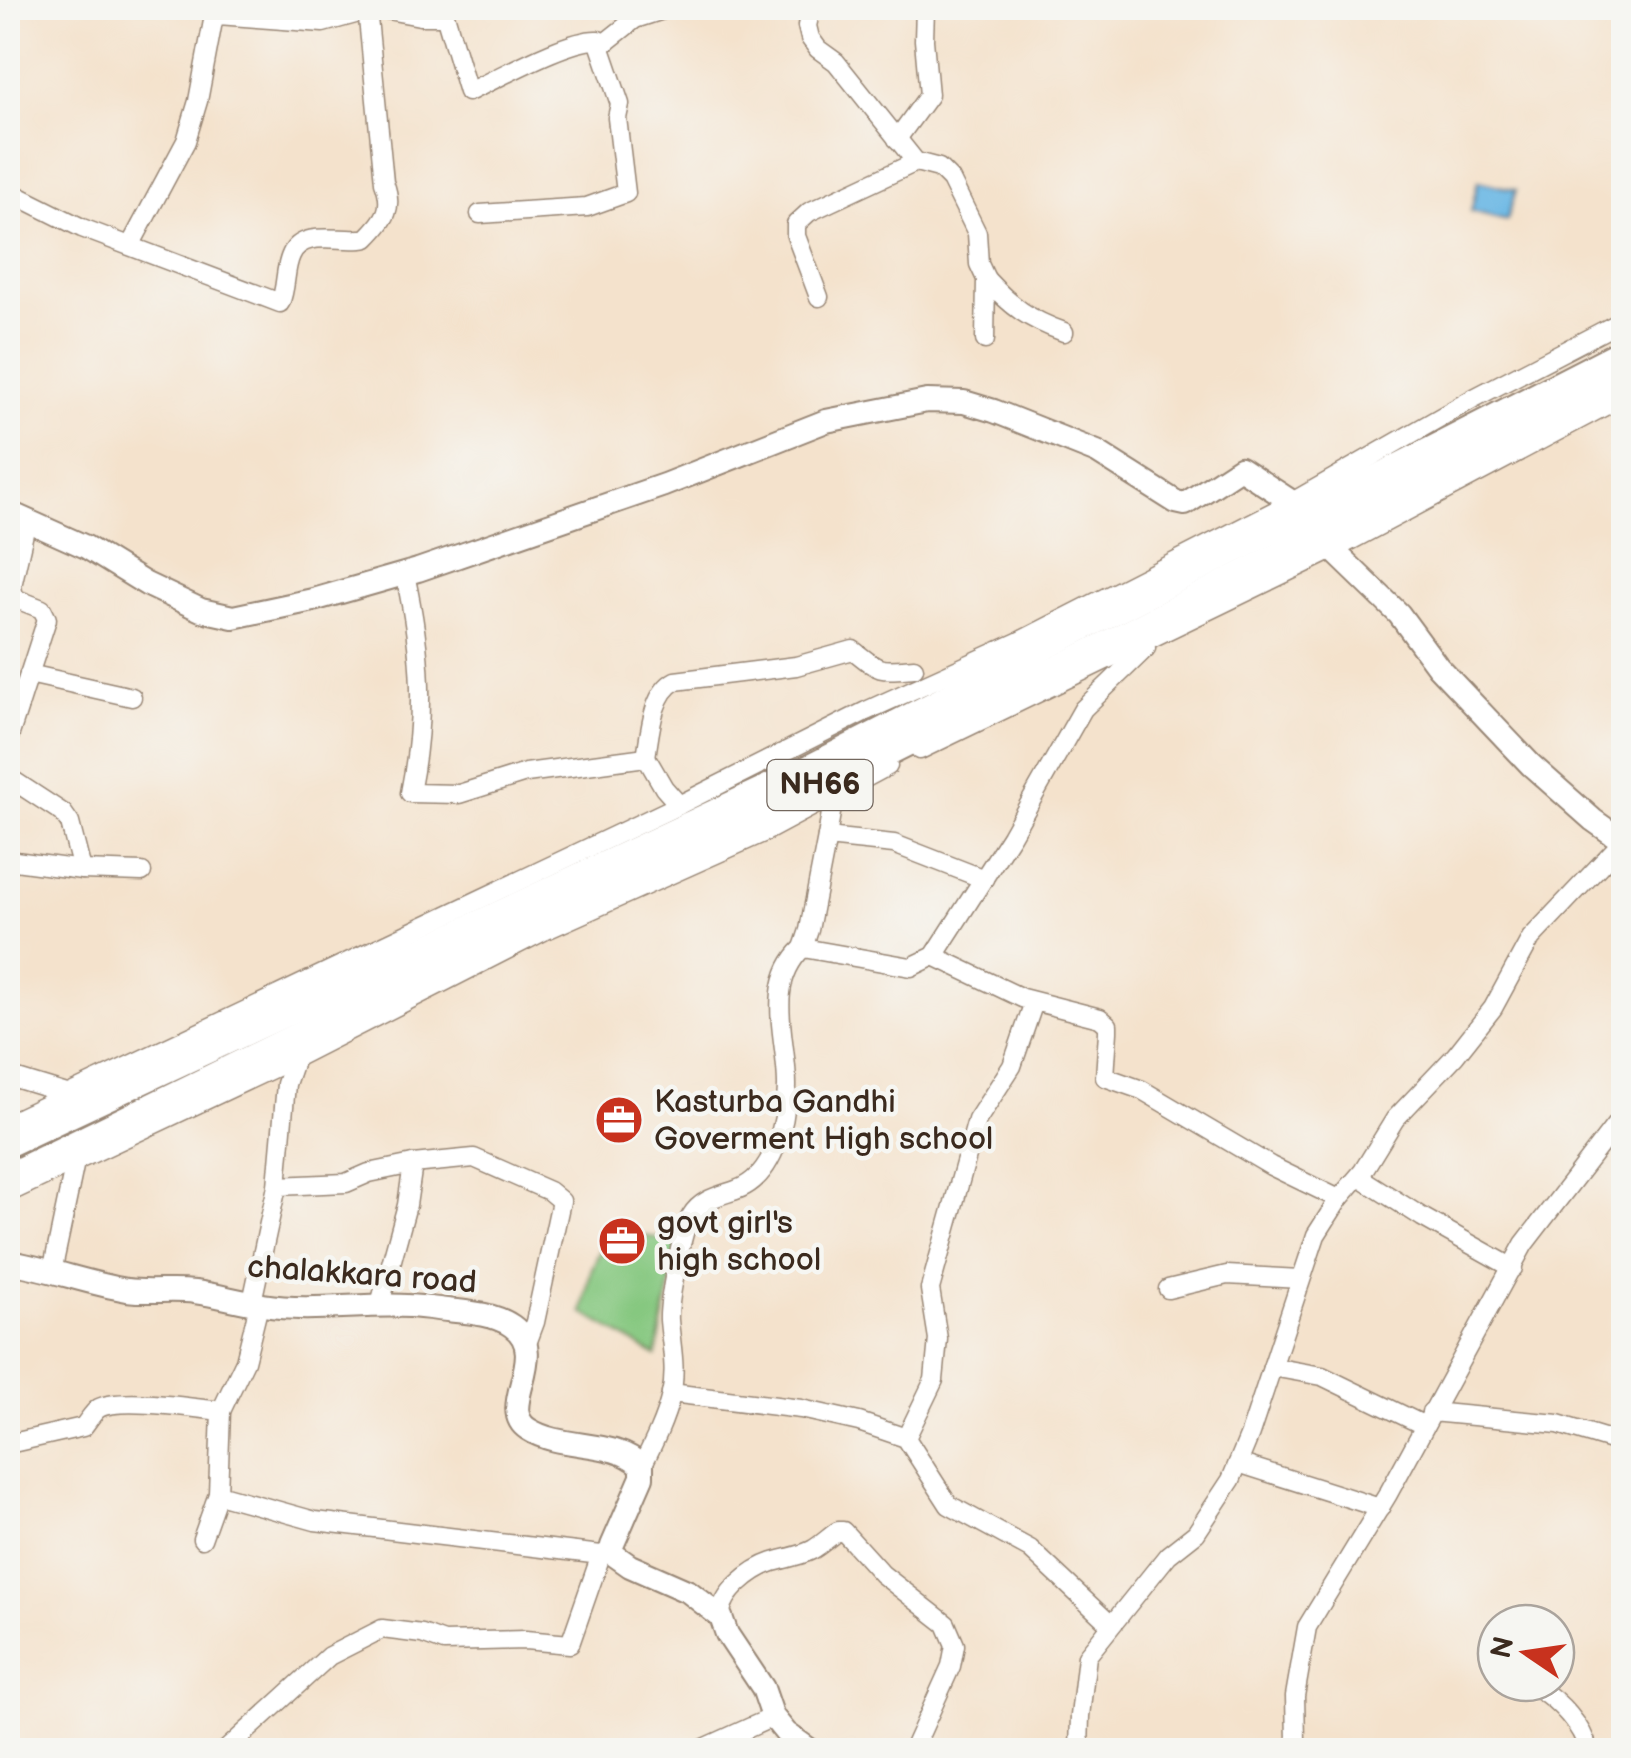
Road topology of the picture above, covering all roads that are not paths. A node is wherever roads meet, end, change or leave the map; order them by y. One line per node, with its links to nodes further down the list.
1 (669, 8): 6 (street)
2 (811, 8): 7 (street)
3 (925, 8): 7 (street)
4 (367, 9): 5 (street); 11 (street); 11 (street)
5 (444, 12): 6 (street)
6 (601, 46): 10 (street)
7 (897, 139): 8 (street)
8 (916, 162): 12 (street); 13 (street)
9 (8, 191): 11 (street)
10 (480, 214)
11 (131, 244)
12 (986, 279): 15 (street); 16 (street)
13 (819, 296)
14 (1624, 320): 20 (street)
15 (1064, 332)
16 (984, 340)
17 (1624, 351): 48 (highway, NH66)
18 (1624, 377): 52 (highway, NH66)
19 (1624, 396): 22 (street)
20 (1292, 502): 23 (main road); 32 (street)
21 (17, 516): 23 (main road); 26 (street)
22 (1332, 550): 24 (street); 34 (main road)
23 (405, 574): 29 (street)
24 (1157, 637): 31 (street); 38 (street)
25 (914, 668): 29 (street)
26 (29, 674): 27 (street); 28 (street)
27 (132, 697)
28 (8, 740)
29 (646, 757): 32 (street)
30 (8, 777): 36 (street)
31 (834, 795): 33 (street); 42 (street)
32 (679, 805): 44 (street)
33 (827, 838): 38 (street); 39 (street)
34 (1623, 841): 53 (street)
35 (8, 860): 36 (street)
36 (82, 870): 37 (street)
37 (142, 872)
38 (984, 879): 40 (street)
39 (803, 948): 40 (street); 66 (street)
40 (934, 956): 41 (street)
41 (1034, 1002): 56 (street); 69 (street)
42 (294, 1058): 50 (street); 54 (street)
43 (8, 1076): 44 (street)
44 (67, 1094): 46 (street)
45 (1624, 1114): 47 (street)
46 (8, 1123)
47 (1605, 1140): 49 (street); 58 (street)
48 (8, 1144)
49 (1624, 1151)
50 (76, 1162): 55 (street); 59 (street)
51 (413, 1164): 54 (street); 63 (street); 64 (street)
52 (8, 1176)
53 (1358, 1177): 56 (street); 58 (street)
54 (277, 1186): 62 (street)
55 (8, 1193)
56 (1339, 1199): 60 (street)
57 (8, 1262): 59 (main road, chalakkara road)
58 (1514, 1268): 68 (street)
59 (52, 1272): 62 (main road, chalakkara road)
60 (1300, 1279): 61 (street); 65 (street)
61 (1168, 1289)
62 (255, 1304): 63 (main road, chalakkara road); 67 (street)
63 (380, 1304): 64 (main road, chalakkara road)
64 (526, 1346): 73 (main road)
65 (1272, 1367): 68 (street); 72 (street)
66 (671, 1393): 69 (street); 73 (street)
67 (221, 1411): 70 (street); 74 (street)
68 (1427, 1419): 71 (street); 75 (street)
69 (906, 1438): 79 (street)
70 (8, 1444)
71 (1624, 1444)
72 (1238, 1463): 75 (street); 79 (street)
73 (642, 1466): 77 (main road)
74 (218, 1494): 76 (street); 77 (street)
75 (1380, 1508): 87 (street)
76 (202, 1539)
77 (606, 1552): 78 (main road); 82 (street)
78 (720, 1617): 81 (main road); 85 (street)
79 (1110, 1626): 86 (street)
80 (1558, 1703): 88 (street)
81 (773, 1717): 83 (street); 84 (main road)
82 (226, 1750)
83 (700, 1750)
84 (810, 1750)
85 (913, 1750)
86 (1079, 1750)
87 (1290, 1750)
88 (1588, 1750)

